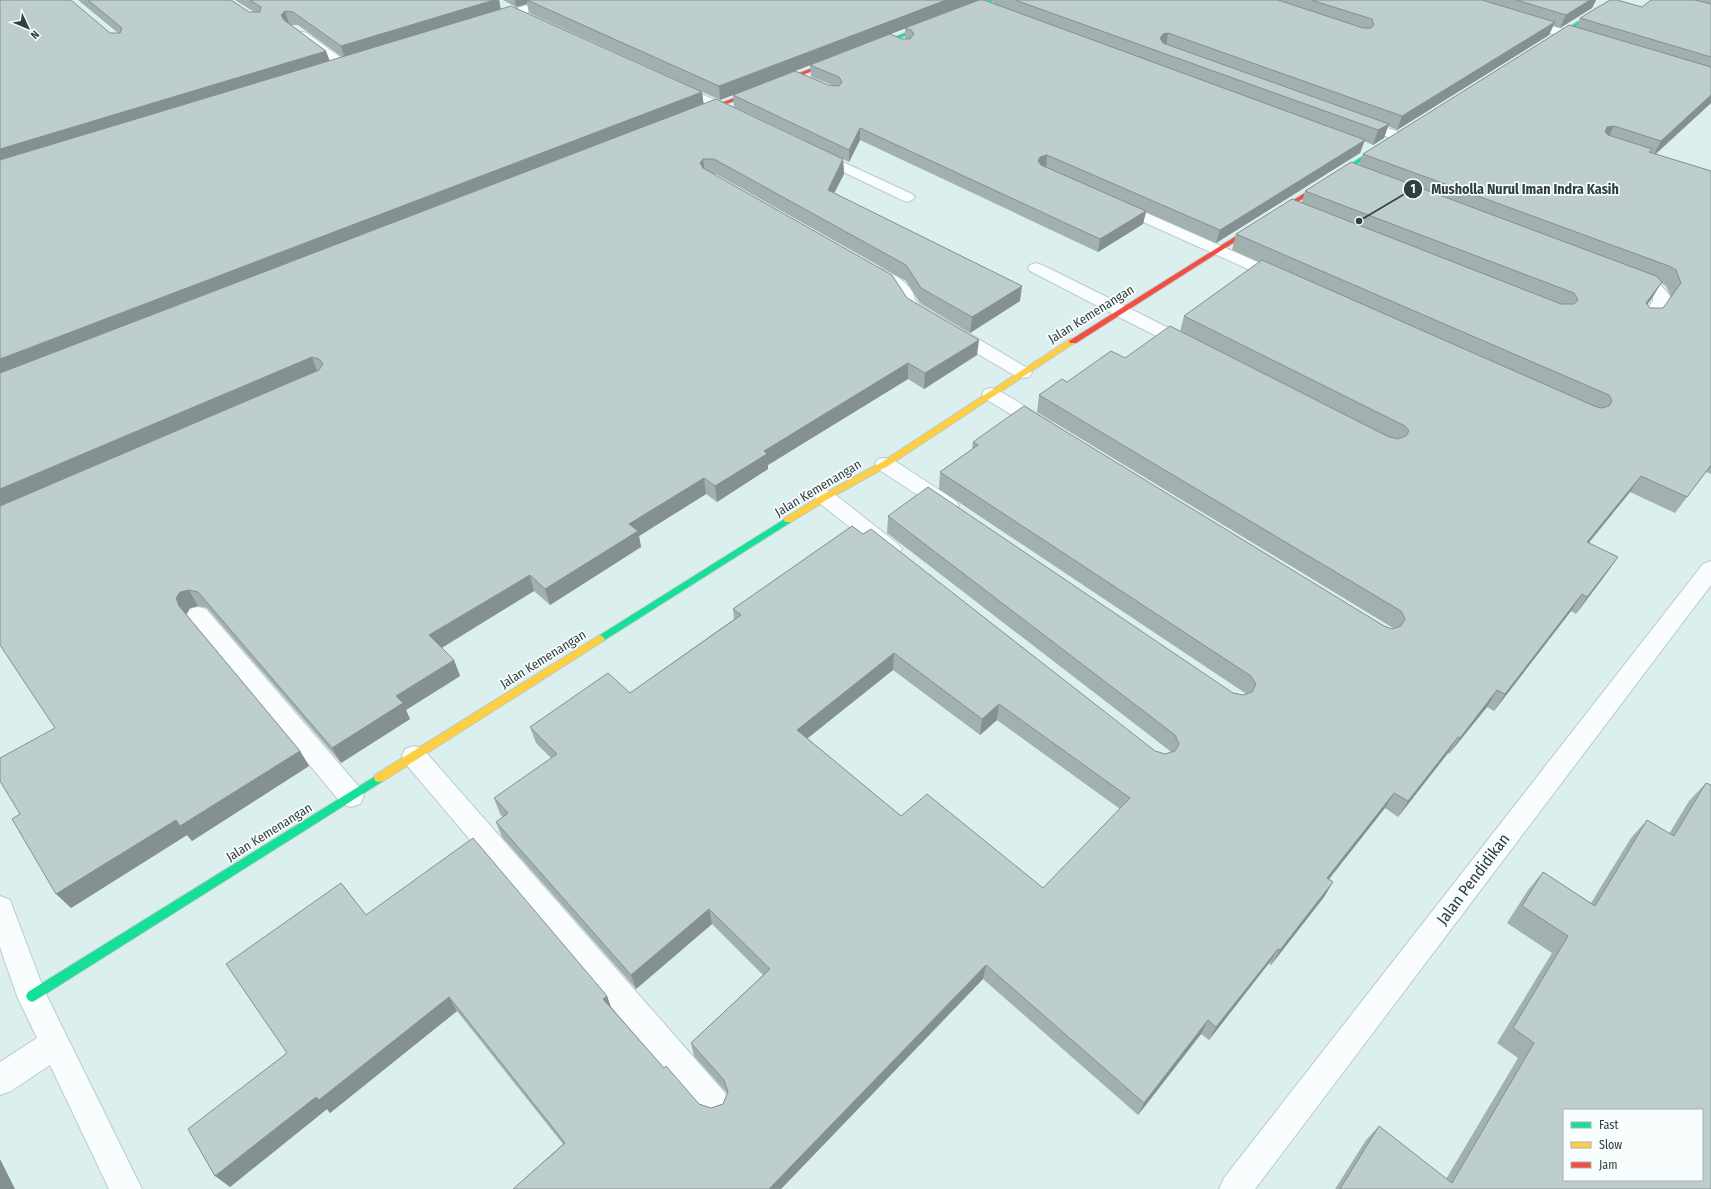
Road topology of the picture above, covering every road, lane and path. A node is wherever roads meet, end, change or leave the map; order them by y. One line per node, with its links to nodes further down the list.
1 (556, 0): 5 (street)
2 (1616, 0): 10 (street)
3 (980, 5): 4 (street); 11 (street)
4 (994, 5)
5 (509, 9): 7 (street); 8 (street)
6 (1510, 18): 10 (street)
7 (530, 19)
8 (485, 22)
9 (293, 29): 18 (street)
10 (1563, 33): 12 (street); 13 (street)
11 (891, 40): 14 (street); 15 (street)
12 (1600, 44)
13 (1542, 45)
14 (906, 46)
15 (861, 51)
16 (847, 56): 20 (street)
17 (359, 61): 18 (street)
18 (344, 66): 19 (street)
19 (329, 70)
20 (796, 76): 22 (street); 23 (street)
21 (667, 82): 23 (street)
22 (815, 84)
23 (718, 106): 24 (street); 26 (street)
24 (688, 117)
25 (1345, 117): 27 (street)
26 (749, 121)
27 (1401, 134): 30 (street, Jalan Kemenangan)
28 (1360, 146): 30 (street)
29 (807, 149): 33 (street)
30 (1373, 151): 31 (street, Jalan Kemenangan)
31 (1344, 170): 32 (street); 35 (street, Jalan Kemenangan)
32 (1358, 176)
33 (907, 198)
34 (1102, 198): 35 (street)
35 (1217, 250): 39 (street); 40 (street, Jalan Kemenangan)
36 (860, 263): 43 (street)
37 (1036, 268): 40 (street)
38 (1612, 271): 41 (street)
39 (1297, 285)
40 (1121, 311): 42 (street); 43 (street, Jalan Kemenangan)
41 (1647, 319)
42 (1206, 354)
43 (1023, 373): 44 (street, Jalan Kemenangan)
44 (991, 394): 45 (street); 46 (street, Jalan Kemenangan)
45 (1059, 435)
46 (885, 464): 47 (street, Jalan Kemenangan); 48 (street)
47 (825, 497): 49 (street); 52 (street, Jalan Kemenangan)
48 (965, 517)
49 (906, 560)
50 (1711, 569): 60 (street, Jalan Pendidikan)
51 (198, 615): 53 (street)
52 (414, 756): 53 (street, Jalan Kemenangan); 58 (street)
53 (351, 796): 55 (street, Jalan Kemenangan)
54 (0, 909): 55 (street)
55 (32, 996): 56 (street)
56 (55, 1044): 57 (street); 59 (street)
57 (0, 1080)
58 (714, 1104)
59 (126, 1189)
60 (1235, 1189)

